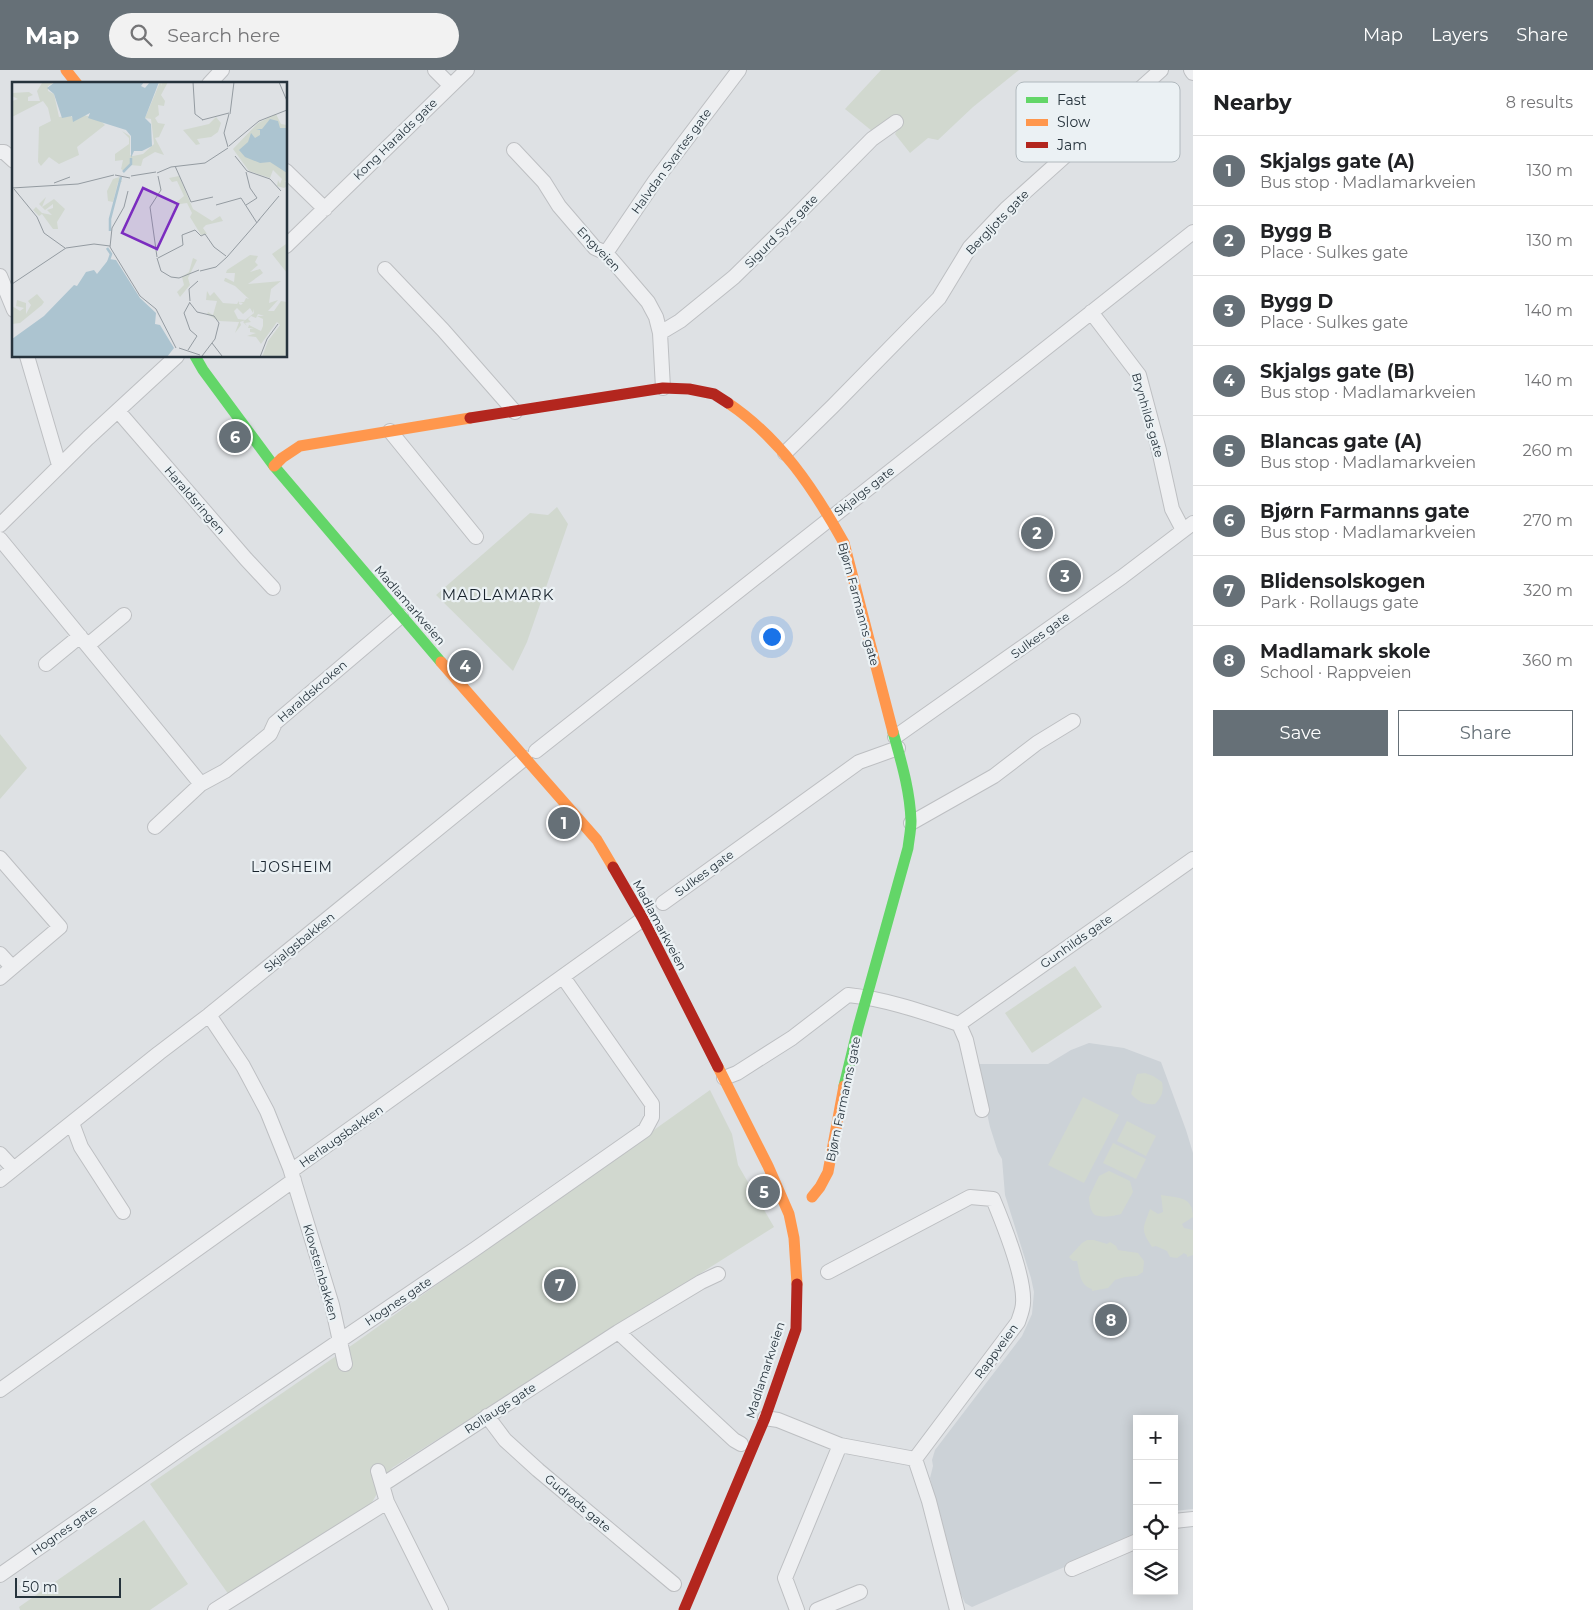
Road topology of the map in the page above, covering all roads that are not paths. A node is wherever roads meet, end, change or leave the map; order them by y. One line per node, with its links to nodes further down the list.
1 (222, 70): 8 (street)
2 (436, 70): 10 (street)
3 (467, 70): 10 (street, Kong Haralds gate)
4 (739, 70): 20 (street, Halvdan Svartes gate)
5 (1161, 70): 9 (street, Bergljots gate)
6 (67, 71): 7 (main road)
7 (75, 82)
8 (211, 82)
9 (1148, 82)
10 (450, 85): 17 (street, Kong Haralds gate)
11 (896, 122): 25 (street, Sigurd Syrs gate)
12 (514, 150): 20 (street, Engveien)
13 (0, 152): 14 (street)
14 (12, 159)
15 (1058, 162): 33 (street, Bergljots gate)
16 (288, 173): 17 (street)
17 (324, 209): 19 (street, Kong Haralds gate)
18 (1193, 232): 24 (street, Skjalgs gate)
19 (288, 244)
20 (606, 253): 25 (street, Engveien)
21 (386, 269): 31 (street)
22 (0, 276): 23 (street)
23 (12, 305)
24 (1091, 312): 36 (street, Skjalgs gate); 38 (street, Brynhilds gate)
25 (660, 333): 29 (street, Engveien)
26 (28, 358): 34 (street)
27 (175, 358): 30 (street)
28 (196, 358): 35 (main road, Madlamarkveien)
29 (663, 388): 31 (main road, Bjørn Farmanns gate); 33 (main road, Bjørn Farmanns gate)
30 (118, 411): 34 (street); 41 (street, Haraldsringen)
31 (515, 412): 32 (main road, Bjørn Farmanns gate)
32 (390, 431): 35 (main road, Bjørn Farmanns gate); 39 (street)
33 (785, 452): 36 (main road, Bjørn Farmanns gate)
34 (60, 465): 37 (street)
35 (274, 466): 43 (main road, Madlamarkveien)
36 (830, 518): 47 (main road, Bjørn Farmanns gate); 48 (street, Skjalgs gate)
37 (0, 525)
38 (1188, 527): 47 (street, Sulkes gate)
39 (476, 537)
40 (0, 539): 44 (street)
41 (273, 588)
42 (124, 615): 44 (street)
43 (401, 616): 48 (main road, Madlamarkveien); 49 (street, Haraldskroken)
44 (84, 640): 45 (street); 49 (street)
45 (46, 664)
46 (1073, 721): 50 (street)
47 (897, 743): 50 (main road, Bjørn Farmanns gate); 54 (street, Sulkes gate)
48 (530, 754): 55 (main road, Madlamarkveien); 61 (street, Skjalgsbakken)
49 (201, 784): 51 (street, Haraldskroken)
50 (911, 823): 60 (main road, Bjørn Farmanns gate)
51 (155, 827)
52 (0, 858): 57 (street)
53 (1193, 859): 62 (street, Gunhilds gate)
54 (663, 903)
55 (643, 919): 58 (street, Herlaugsbakken); 63 (main road, Madlamarkveien)
56 (0, 954): 57 (street)
57 (12, 967): 59 (street)
58 (563, 977): 68 (street, Herlaugsbakken); 75 (street, Hognes gate)
59 (0, 978)
60 (867, 997): 62 (street); 63 (street); 70 (main road, Bjørn Farmanns gate)
61 (209, 1016): 65 (street, Skjalgsbakken); 68 (street, Klovsteinbakken)
62 (959, 1024): 64 (street)
63 (724, 1078): 79 (main road, Madlamarkveien)
64 (982, 1110)
65 (72, 1123): 67 (street, Skjalgsbakken); 71 (street)
66 (0, 1154): 67 (street)
67 (14, 1169): 69 (street, Skjalgsbakken)
68 (292, 1175): 75 (street, Klovsteinbakken); 77 (street, Herlaugsbakken)
69 (0, 1180)
70 (812, 1197)
71 (122, 1212)
72 (828, 1272): 82 (street, Rappveien)
73 (718, 1274): 74 (street, Rollaugs gate)
74 (618, 1332): 78 (street, Rollaugs gate); 80 (street)
75 (339, 1340): 76 (street, Klovsteinbakken); 88 (street, Hognes gate)
76 (345, 1364)
77 (0, 1390)
78 (488, 1416): 83 (street, Rollaugs gate); 89 (street, Gudrøds gate)
79 (765, 1418): 81 (street); 93 (main road, Madlamarkveien)
80 (741, 1444)
81 (840, 1446): 82 (street); 94 (street)
82 (915, 1459): 96 (street)
83 (387, 1502): 91 (street); 92 (street)
84 (1193, 1519): 85 (street)
85 (1178, 1521)
86 (1133, 1543): 87 (street)
87 (1072, 1569)
88 (0, 1575)
89 (674, 1584)
90 (860, 1592): 95 (street)
91 (215, 1610)
92 (441, 1610)
93 (684, 1610)
94 (797, 1610)
95 (817, 1610)
96 (957, 1610)

